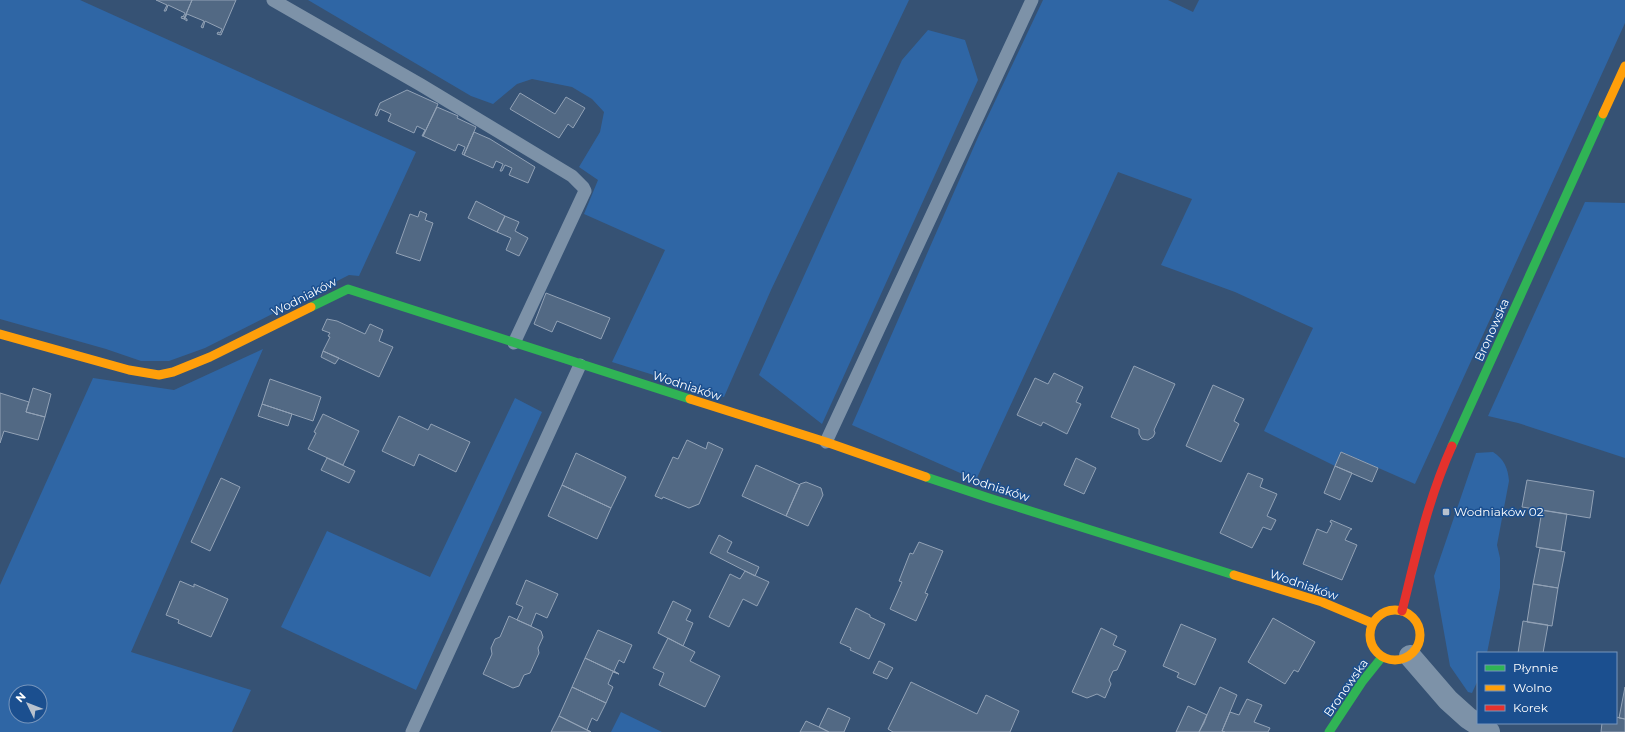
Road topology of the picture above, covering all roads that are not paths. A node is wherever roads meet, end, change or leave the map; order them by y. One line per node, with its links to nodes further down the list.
1 (273, 0): 5 (lane)
2 (1032, 0): 7 (lane)
3 (1625, 66): 8 (street, Bronowska)
4 (0, 334): 5 (street, Wodniaków)
5 (514, 343): 6 (street, Wodniaków)
6 (580, 365): 7 (street, Wodniaków); 12 (lane)
7 (826, 442): 9 (street, Wodniaków)
8 (1402, 611): 9 (street); 10 (street)
9 (1372, 623): 11 (street, Bronowska)
10 (1410, 656): 11 (street, Bronowska); 14 (street)
11 (1382, 657): 13 (street, Bronowska)
12 (412, 732)
13 (1329, 732)
14 (1489, 732)

